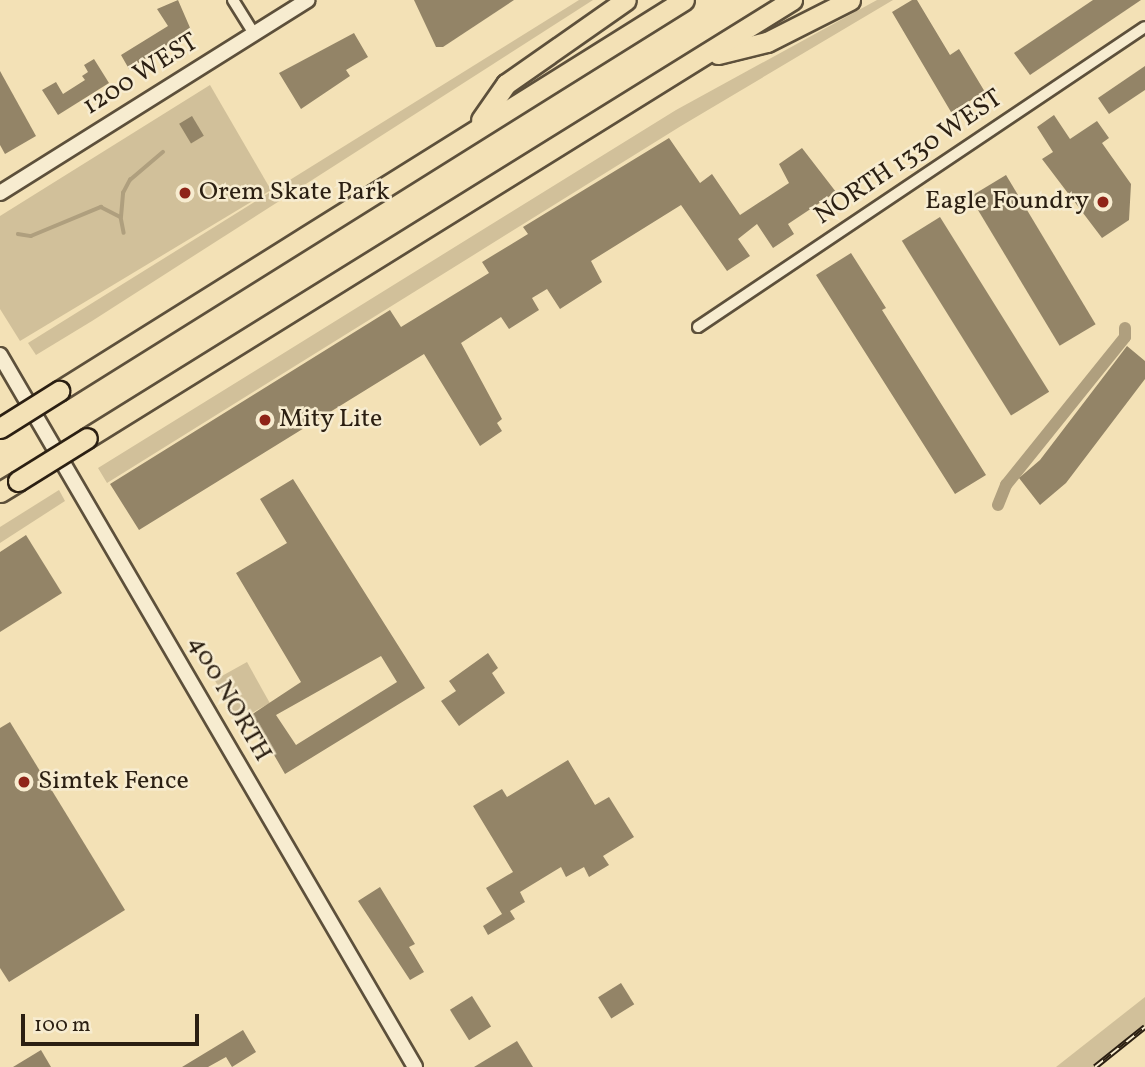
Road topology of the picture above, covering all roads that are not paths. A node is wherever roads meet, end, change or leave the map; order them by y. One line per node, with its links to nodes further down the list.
1 (233, 0): 8 (street)
2 (308, 0): 8 (main road, 1200 WEST)
3 (626, 0): 10 (highway)
4 (684, 0): 10 (highway)
5 (792, 0): 9 (highway)
6 (850, 0): 9 (highway)
7 (1145, 27): 12 (street, NORTH 1330 WEST)
8 (254, 33): 11 (main road, 1200 WEST)
9 (703, 57): 15 (highway, bridge)
10 (477, 127): 14 (highway, bridge)
11 (2, 188)
12 (698, 327)
13 (0, 355): 16 (main road, 400 NORTH)
14 (0, 428)
15 (0, 492)
16 (415, 1067)

